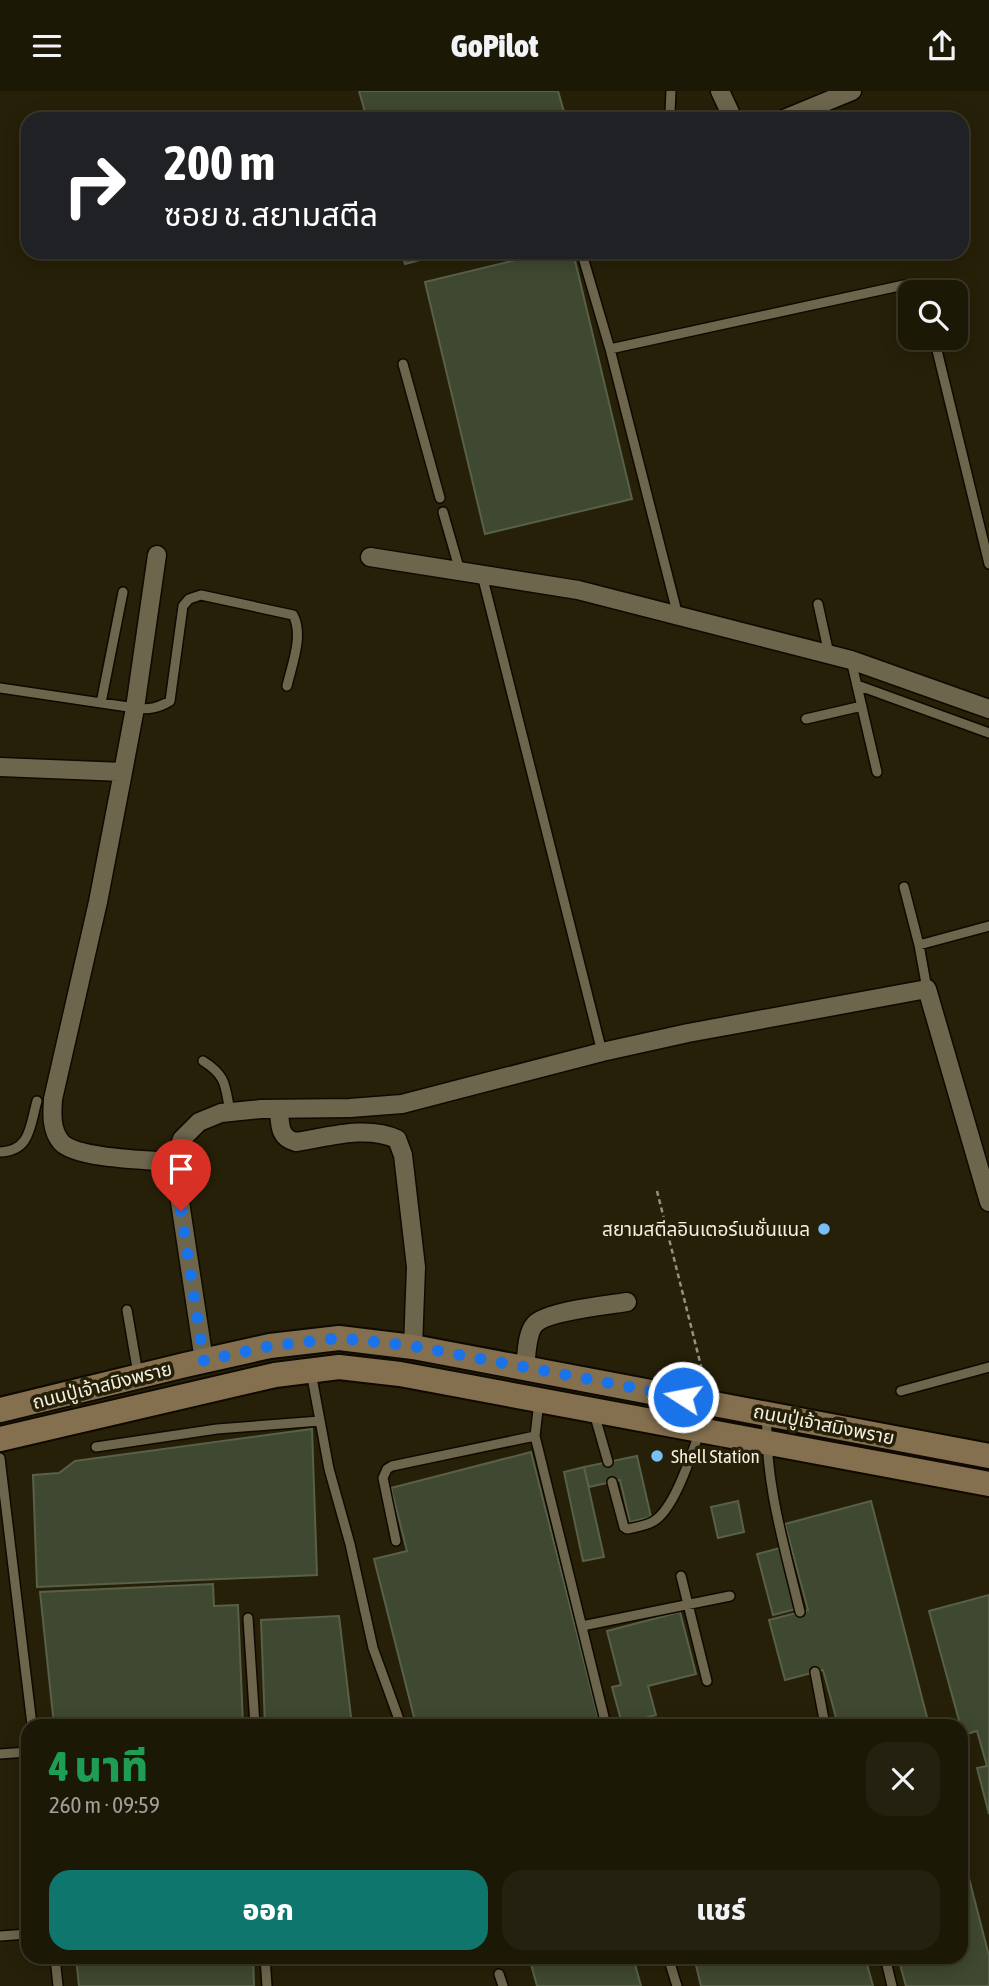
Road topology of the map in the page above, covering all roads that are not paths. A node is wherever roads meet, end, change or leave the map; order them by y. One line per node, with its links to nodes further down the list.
1 (671, 91): 4 (lane)
2 (720, 91): 5 (street)
3 (852, 91): 6 (street)
4 (670, 112)
5 (730, 112)
6 (801, 112)
7 (583, 259): 9 (lane)
8 (898, 286): 9 (lane)
9 (610, 349): 21 (lane)
10 (937, 350): 16 (lane)
11 (403, 364): 12 (lane)
12 (440, 498)
13 (443, 512): 17 (lane)
14 (158, 555): 29 (street)
15 (370, 557): 17 (street)
16 (989, 564)
17 (460, 571): 18 (street)
18 (482, 575): 21 (street); 40 (lane)
19 (123, 592): 27 (lane)
20 (818, 604): 22 (lane)
21 (678, 615): 22 (street)
22 (829, 654): 23 (street)
23 (851, 660): 24 (lane); 30 (street)
24 (857, 685): 28 (lane); 32 (lane)
25 (287, 686): 29 (lane)
26 (0, 688): 27 (lane)
27 (101, 703): 29 (lane)
28 (862, 706): 31 (lane); 35 (lane)
29 (135, 708): 34 (street)
30 (989, 709)
31 (806, 719)
32 (989, 733)
33 (0, 767): 34 (street)
34 (123, 772): 46 (street)
35 (877, 772)
36 (904, 887): 38 (lane)
37 (989, 926): 38 (lane)
38 (919, 945): 39 (lane)
39 (927, 989): 40 (street); 47 (street)
40 (602, 1052): 43 (street)
41 (203, 1061): 44 (lane)
42 (37, 1101): 45 (lane)
43 (279, 1109): 44 (street); 50 (street)
44 (230, 1112): 46 (street)
45 (0, 1152)
46 (174, 1161): 51 (street)
47 (989, 1202)
48 (627, 1302): 52 (street)
49 (127, 1310): 55 (lane)
50 (413, 1346): 51 (main road, ถนนปู่เจ้าสมิงพราย); 52 (main road, ถนนปู่เจ้าสมิงพราย)
51 (204, 1361): 55 (main road, ถนนปู่เจ้าสมิงพราย)
52 (525, 1367): 60 (main road, ถนนปู่เจ้าสมิงพราย)
53 (989, 1367): 56 (lane)
54 (311, 1370): 57 (main road, ถนนปู่เจ้าสมิงพราย); 61 (lane); 64 (main road, ถนนปู่เจ้าสมิงพราย)
55 (138, 1376): 59 (main road, ถนนปู่เจ้าสมิงพราย)
56 (901, 1391)
57 (540, 1400): 58 (main road, ถนนปู่เจ้าสมิงพราย); 63 (lane)
58 (593, 1409): 62 (main road, ถนนปู่เจ้าสมิงพราย); 69 (lane)
59 (0, 1410)
60 (767, 1413): 65 (lane); 67 (main road, ถนนปู่เจ้าสมิงพราย)
61 (320, 1421): 66 (lane); 83 (lane)
62 (700, 1430): 65 (main road, ถนนปู่เจ้าสมิงพราย); 70 (lane)
63 (535, 1436): 72 (lane); 78 (lane)
64 (0, 1439)
65 (766, 1442): 71 (main road, ถนนปู่เจ้าสมิงพราย); 76 (lane)
66 (96, 1447)
67 (989, 1455)
68 (0, 1458): 81 (lane)
69 (608, 1462)
70 (612, 1482)
71 (989, 1484)
72 (396, 1541)
73 (681, 1576): 75 (lane)
74 (730, 1596): 75 (lane)
75 (689, 1604): 78 (lane); 80 (lane)
76 (800, 1612)
77 (248, 1618): 82 (lane)
78 (582, 1626): 84 (lane)
79 (814, 1672): 85 (lane)
80 (706, 1681)
81 (31, 1719)
82 (254, 1719)
83 (399, 1719)
84 (605, 1719)
85 (824, 1719)
86 (21, 1752): 87 (lane)
87 (0, 1754)
88 (21, 1934): 89 (lane)
89 (0, 1936)
90 (56, 1964): 95 (lane)
91 (265, 1964): 96 (lane)
92 (670, 1964): 98 (lane)
93 (887, 1964): 99 (lane)
94 (499, 1974): 97 (lane)
95 (58, 1986)
96 (267, 1986)
97 (502, 1986)
98 (677, 1986)
99 (892, 1986)

